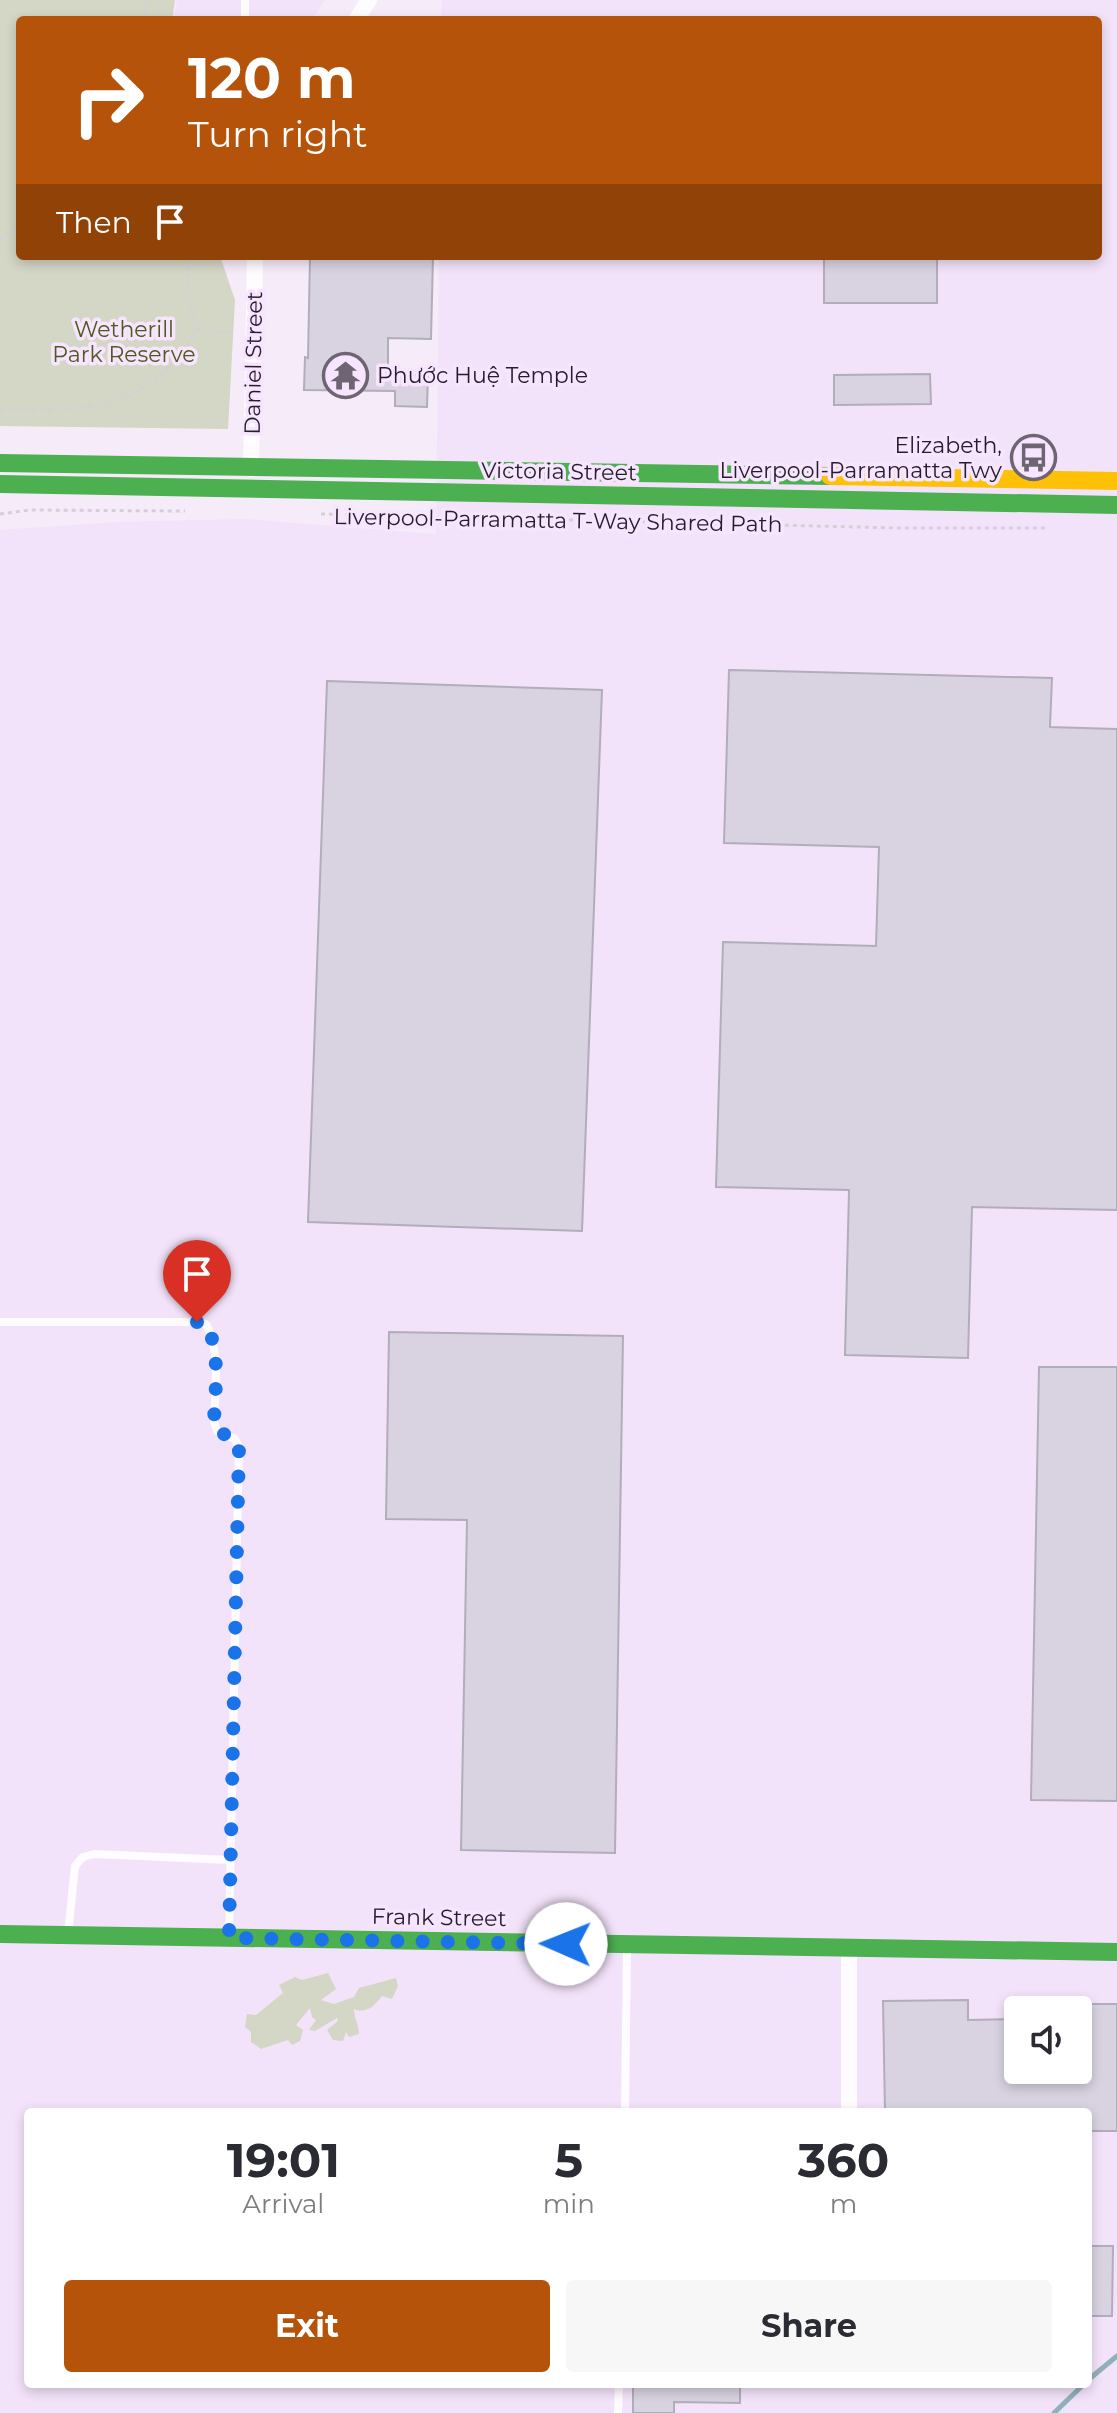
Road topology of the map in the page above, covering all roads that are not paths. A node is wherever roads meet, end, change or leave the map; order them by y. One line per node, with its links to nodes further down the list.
1 (255, 260): 3 (street, Daniel Street)
2 (0, 463): 3 (main road, Victoria Street)
3 (251, 469): 4 (main road, Victoria Street)
4 (1117, 481)
5 (0, 484): 6 (main road, Victoria Street)
6 (1117, 505)
7 (0, 1322): 8 (lane)
8 (229, 1860): 10 (lane); 11 (lane)
9 (0, 1934): 10 (main road, Frank Street)
10 (68, 1935): 11 (main road, Frank Street)
11 (229, 1938): 12 (main road, Frank Street)
12 (627, 1945): 13 (main road, Frank Street); 15 (lane)
13 (849, 1948): 14 (main road, Frank Street); 16 (street)
14 (1117, 1952)
15 (625, 2108)
16 (849, 2108)
17 (619, 2388): 18 (lane)
18 (618, 2413)

